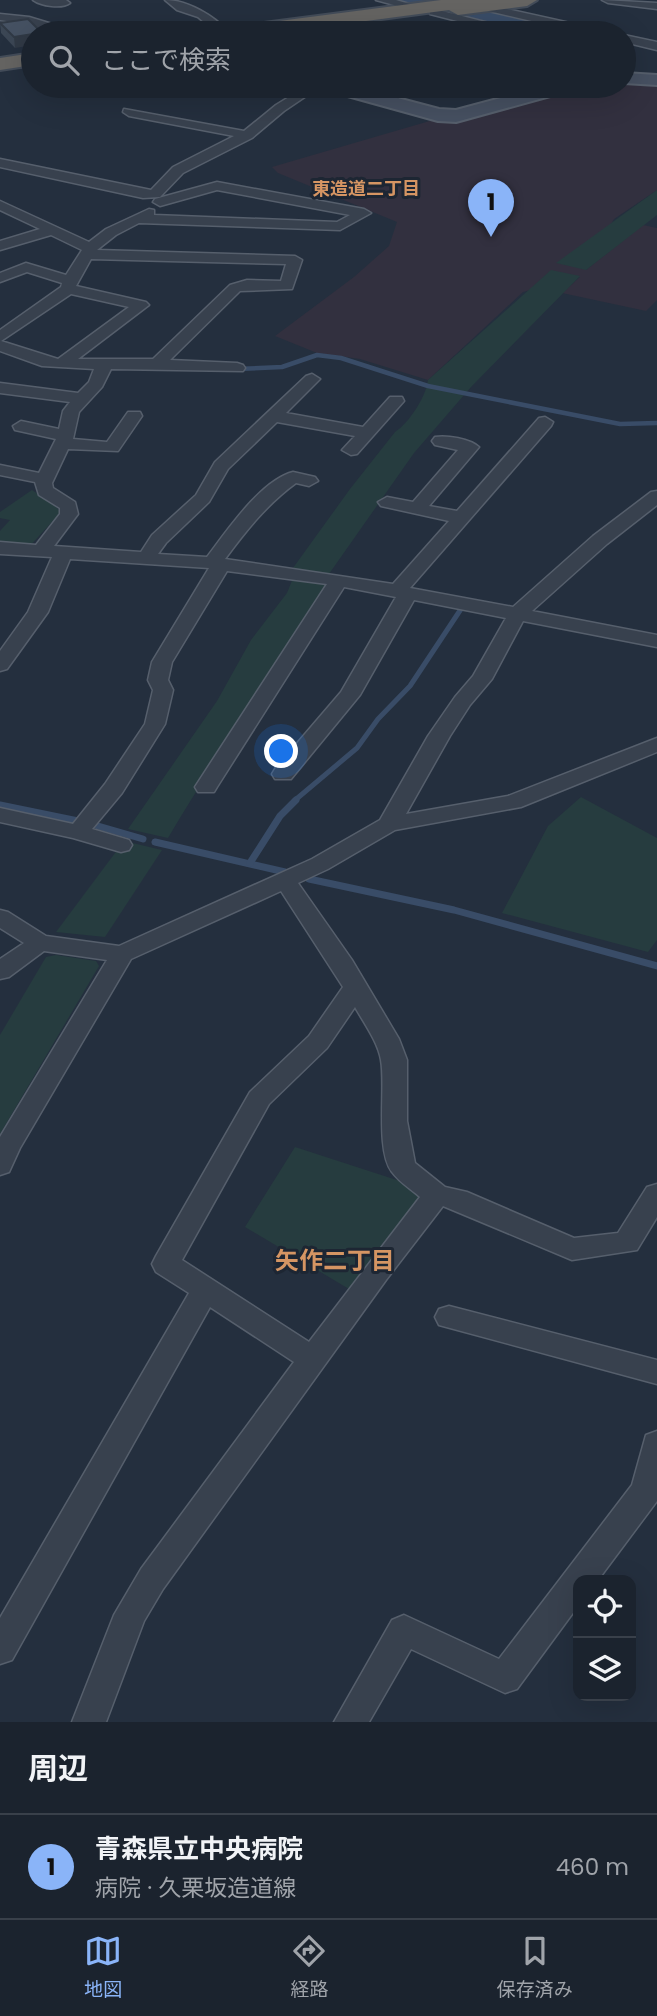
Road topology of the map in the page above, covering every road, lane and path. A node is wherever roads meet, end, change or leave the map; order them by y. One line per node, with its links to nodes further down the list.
1 (39, 0): 5 (street)
2 (171, 0): 11 (street)
3 (382, 0): 7 (street)
4 (527, 0): 7 (highway)
5 (64, 3)
6 (657, 6): 8 (street)
7 (456, 9): 12 (highway); 13 (highway); 14 (street); 15 (street)
8 (601, 10)
9 (0, 17): 10 (street)
10 (33, 21)
11 (209, 21)
12 (344, 21)
13 (366, 21)
14 (486, 21)
15 (526, 21)
16 (636, 42): 17 (street)
17 (657, 46)
18 (21, 61): 19 (highway)
19 (0, 64)
20 (21, 67): 21 (highway)
21 (0, 70)
22 (636, 79): 23 (main road)
23 (657, 80)
24 (296, 98): 30 (street)
25 (377, 98): 28 (main road)
26 (389, 98): 28 (street)
27 (522, 98): 28 (main road)
28 (384, 100)
29 (128, 112): 30 (street)
30 (247, 135): 32 (street)
31 (0, 163): 32 (street)
32 (158, 198): 34 (street); 34 (street)
33 (0, 205): 35 (street)
34 (137, 219): 37 (street)
35 (53, 230): 36 (street); 37 (street)
36 (0, 246)
37 (88, 251): 39 (street); 44 (street)
38 (0, 278): 39 (street)
39 (69, 285): 40 (street); 43 (street)
40 (0, 337)
41 (0, 346): 43 (street)
42 (106, 363): 43 (street); 44 (street); 48 (street)
43 (61, 364)
44 (157, 364): 45 (street)
45 (237, 368)
46 (312, 379): 51 (street)
47 (0, 388): 48 (street)
48 (83, 398): 55 (street)
49 (396, 401): 54 (street)
50 (134, 416): 55 (street)
51 (273, 416): 54 (street); 68 (street)
52 (545, 422): 64 (street)
53 (21, 426): 55 (street)
54 (367, 433): 57 (street)
55 (64, 440): 59 (street)
56 (441, 441): 63 (street)
57 (351, 450)
58 (0, 470): 59 (street)
59 (45, 479): 66 (street)
60 (309, 481): 69 (street)
61 (657, 496): 72 (street)
62 (387, 502): 63 (street)
63 (417, 509): 64 (street)
64 (462, 517): 71 (street)
65 (0, 548): 66 (street)
66 (40, 552): 67 (street)
67 (63, 554): 68 (street); 74 (street)
68 (146, 558): 69 (street)
69 (216, 564): 70 (street); 80 (street)
70 (339, 580): 71 (street); 77 (street)
71 (402, 592): 72 (street); 76 (street)
72 (517, 613): 73 (street); 79 (street)
73 (657, 640)
74 (0, 665)
75 (657, 744): 79 (street)
76 (283, 774)
77 (206, 788)
78 (0, 815): 80 (street)
79 (389, 824): 82 (street)
80 (78, 832): 81 (street)
81 (121, 845)
82 (285, 880): 85 (street); 87 (street)
83 (0, 917): 84 (street)
84 (40, 943): 85 (street); 86 (street)
85 (122, 954): 88 (street)
86 (0, 971)
87 (355, 989): 90 (street); 91 (street)
88 (0, 1165)
89 (657, 1194): 90 (street)
90 (437, 1195): 93 (street)
91 (205, 1291): 93 (street); 98 (street)
92 (449, 1317): 94 (street)
93 (312, 1359): 99 (street)
94 (657, 1372)
95 (657, 1444): 96 (street)
96 (583, 1575)
97 (573, 1589): 100 (street)
98 (0, 1649)
99 (89, 1722)
100 (351, 1722)

